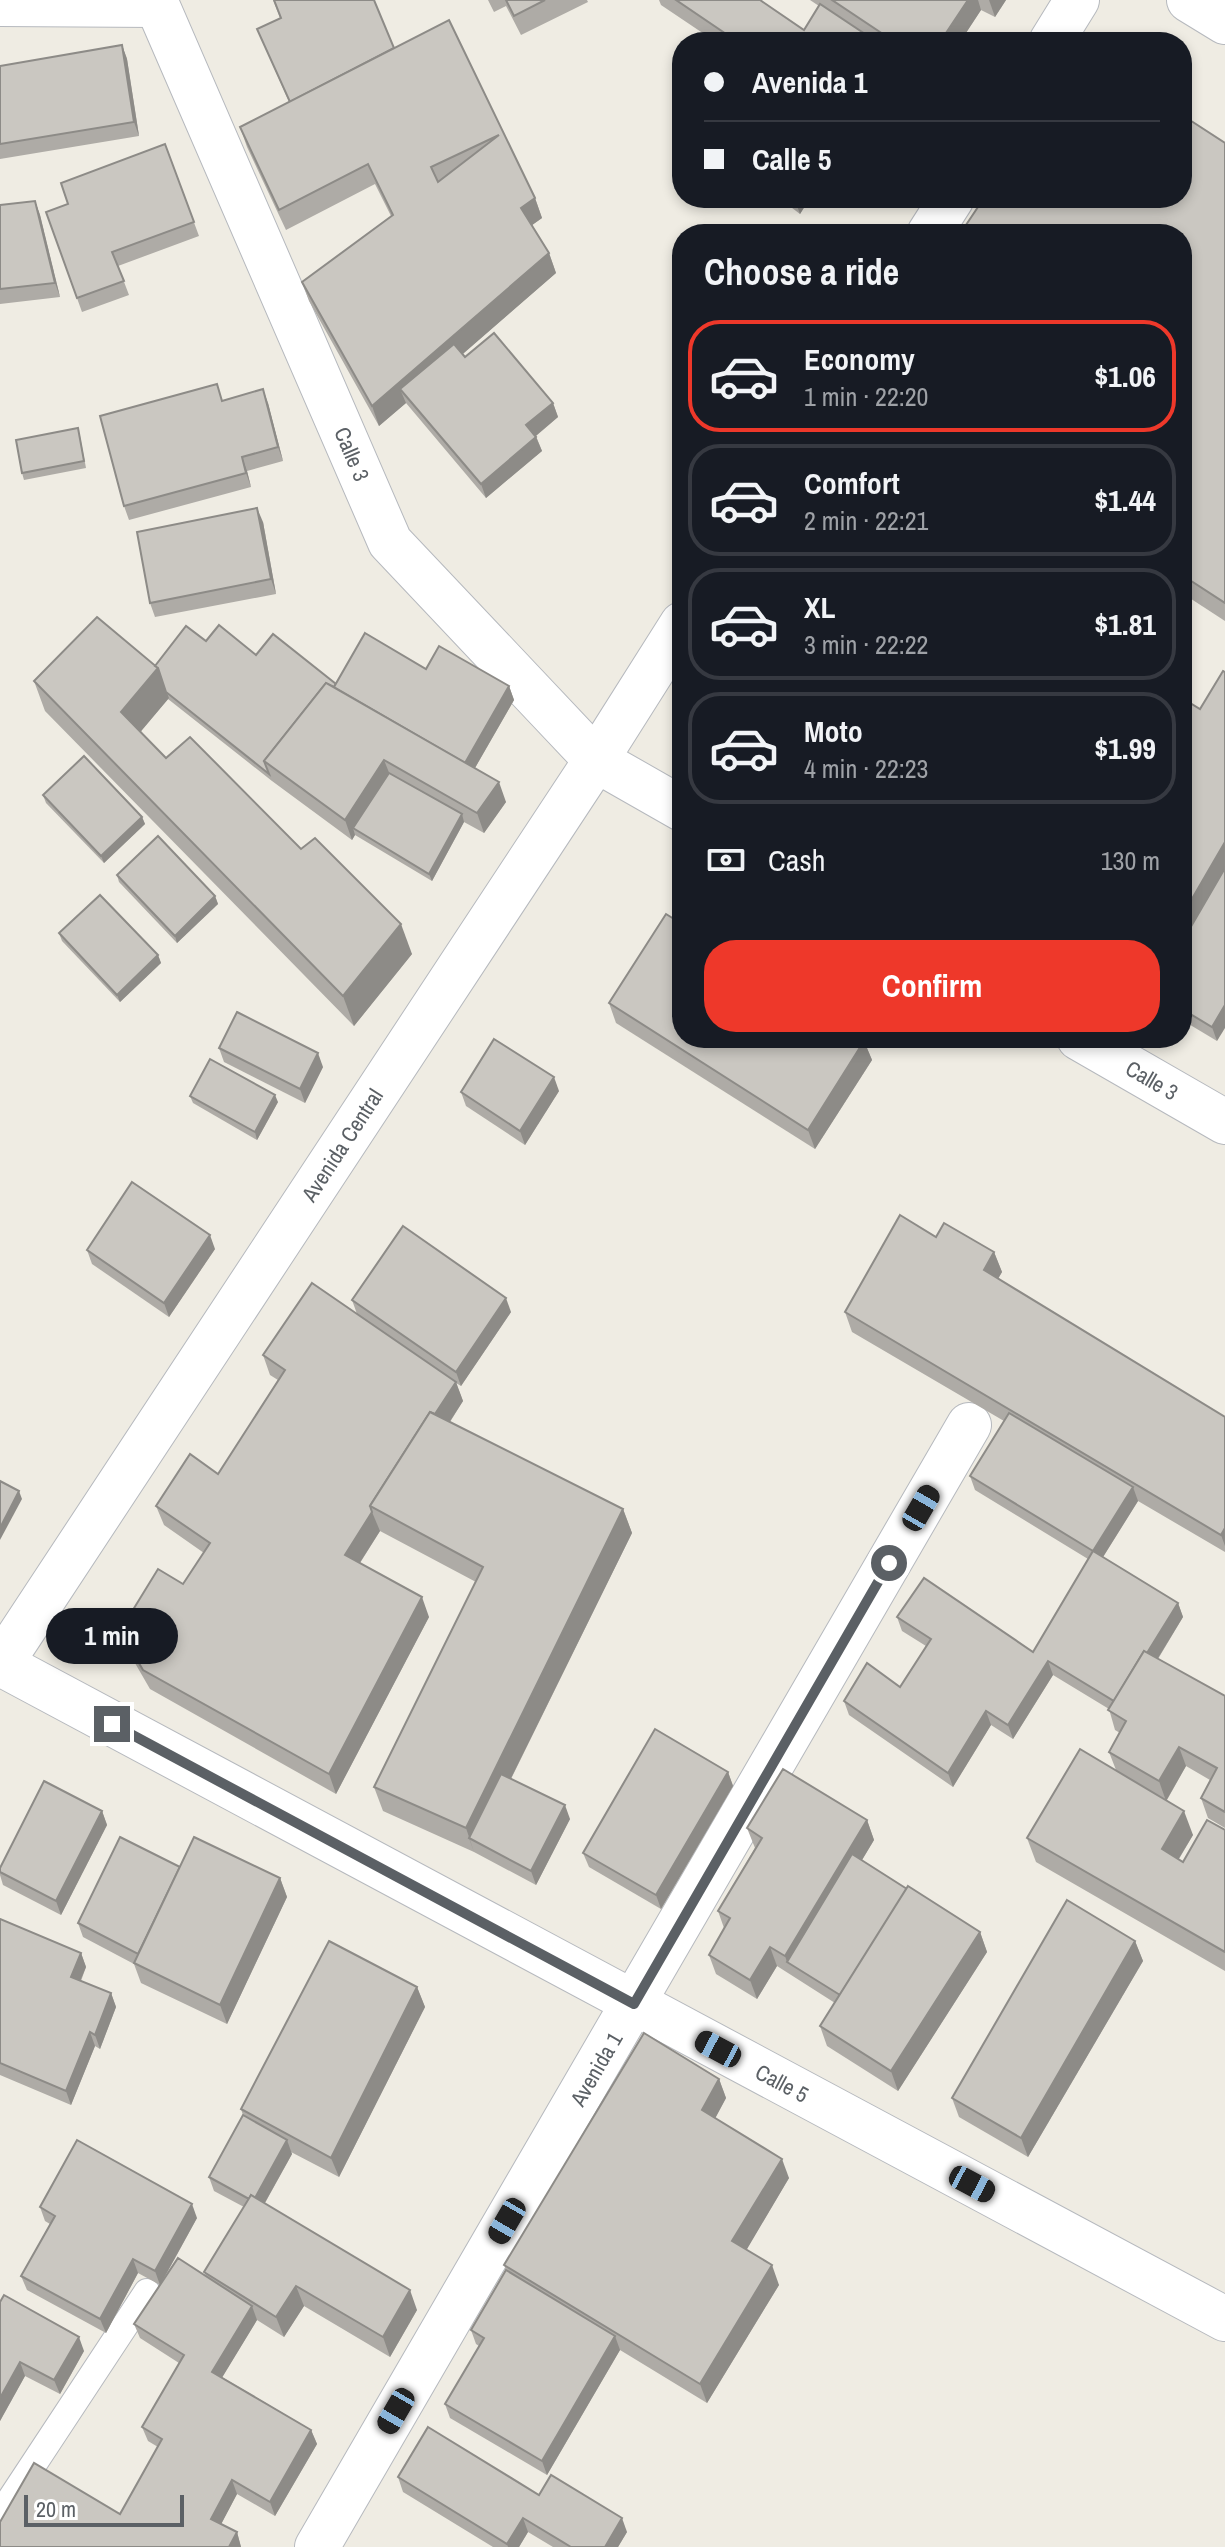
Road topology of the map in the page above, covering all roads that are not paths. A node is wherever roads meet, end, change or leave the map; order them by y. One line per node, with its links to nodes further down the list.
1 (1077, 0): 6 (street)
2 (1189, 0): 5 (street)
3 (156, 2): 4 (street); 8 (street, Calle 3)
4 (0, 4)
5 (1225, 22)
6 (1057, 32)
7 (672, 640): 8 (street, Avenida Central)
8 (596, 760): 9 (street, Calle 3); 13 (street, Avenida Central)
9 (672, 803)
10 (1096, 1048): 11 (street, Calle 3)
11 (1225, 1122)
12 (969, 1425): 14 (street, Avenida 1)
13 (0, 1664): 14 (street, Calle 5)
14 (634, 2004): 16 (street, Calle 5); 18 (street, Avenida 1)
15 (147, 2292): 17 (lane)
16 (1225, 2319)
17 (0, 2515)
18 (317, 2547)

